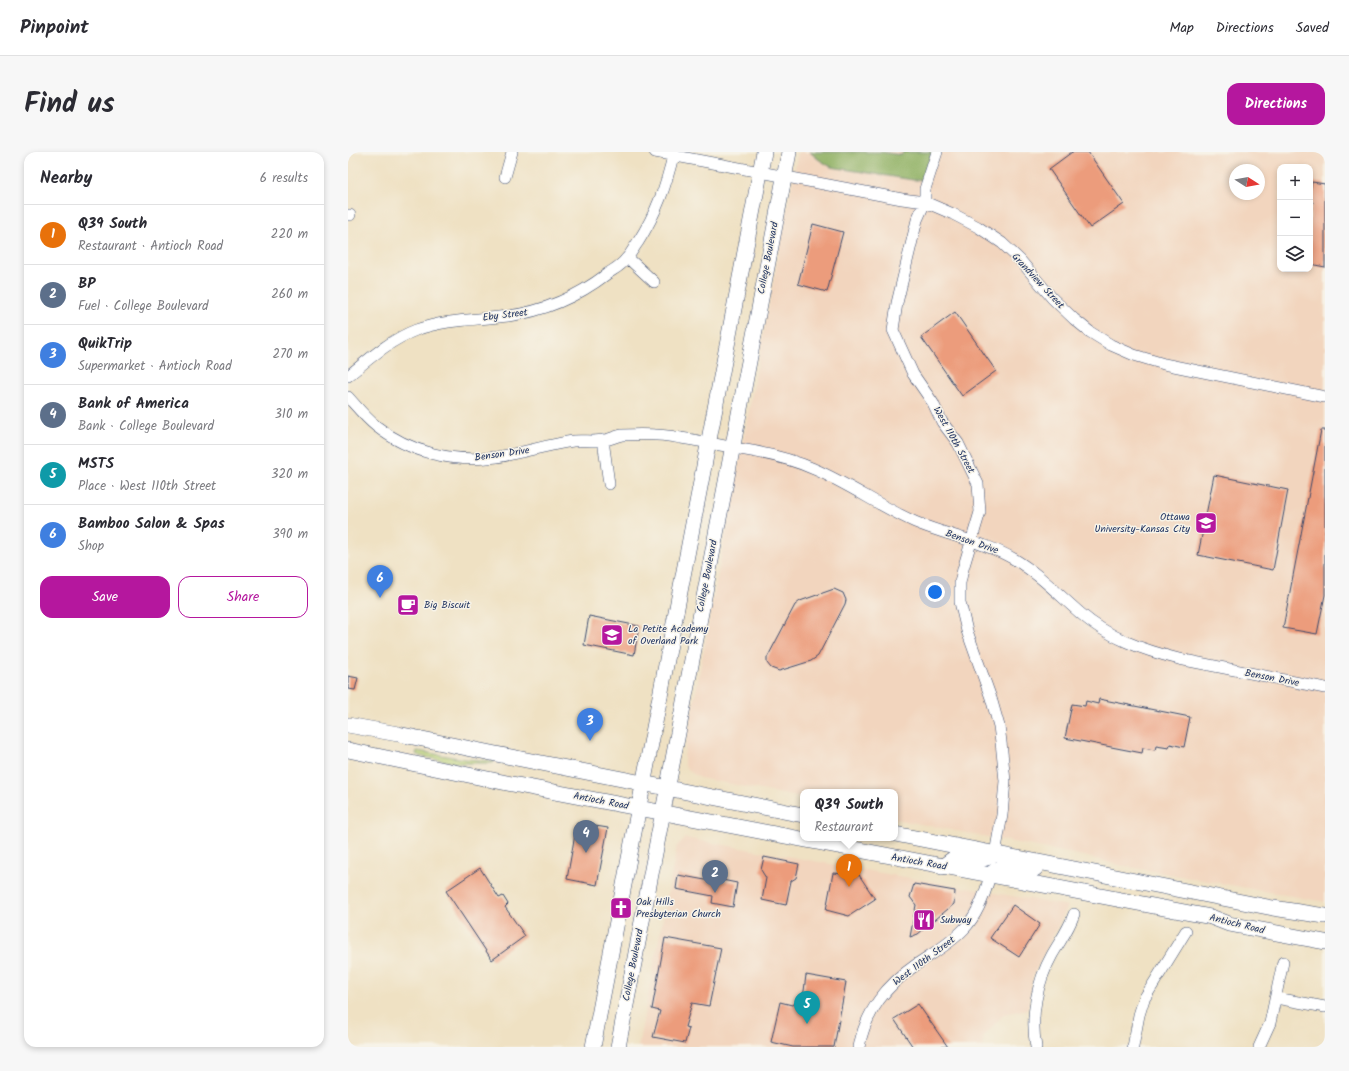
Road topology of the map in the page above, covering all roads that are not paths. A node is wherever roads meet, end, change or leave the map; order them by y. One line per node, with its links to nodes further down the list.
1 (512, 152): 9 (street)
2 (655, 152): 6 (street, Grandview Street)
3 (764, 152): 7 (main road)
4 (789, 152): 8 (main road, College Boulevard)
5 (937, 152): 10 (street, West 110th Street)
6 (673, 154): 7 (street, Grandview Street); 11 (street, Eby Street)
7 (760, 172): 8 (street, Grandview Street); 17 (main road)
8 (784, 176): 10 (street, Grandview Street); 18 (main road, College Boulevard)
9 (505, 177)
10 (926, 202): 14 (street, Grandview Street); 20 (street, West 110th Street)
11 (628, 258): 12 (street); 13 (street, Eby Street)
12 (654, 282)
13 (348, 376)
14 (1325, 396)
15 (348, 397): 16 (street, Benson Drive)
16 (603, 440): 17 (street, Benson Drive); 19 (street)
17 (709, 442): 18 (street, Benson Drive); 24 (main road)
18 (732, 447): 20 (street, Benson Drive); 25 (main road, College Boulevard)
19 (609, 484)
20 (970, 540): 21 (street, Benson Drive); 32 (street, West 110th Street)
21 (1325, 688)
22 (348, 725): 24 (main road)
23 (348, 750): 26 (main road, Antioch Road)
24 (643, 783): 25 (main road); 26 (main road)
25 (667, 788): 27 (main road, College Boulevard); 28 (main road)
26 (638, 808): 27 (main road, Antioch Road); 43 (main road)
27 (662, 813): 30 (main road, Antioch Road); 44 (main road, College Boulevard)
28 (800, 814)
29 (898, 835): 32 (main road)
30 (800, 840)
31 (807, 841): 34 (main road, Antioch Road)
32 (995, 854): 33 (main road); 34 (main road)
33 (1046, 863): 35 (main road); 37 (main road)
34 (942, 867): 35 (main road, Antioch Road)
35 (990, 875): 39 (main road, Antioch Road); 45 (street, West 110th Street)
36 (1074, 914): 46 (street)
37 (1325, 916)
38 (1186, 931): 47 (street)
39 (1325, 942)
40 (1283, 962): 41 (street)
41 (1276, 998): 42 (street); 48 (street)
42 (1325, 1007)
43 (593, 1047)
44 (618, 1047)
45 (859, 1047)
46 (1036, 1047)
47 (1133, 1047)
48 (1259, 1047)

